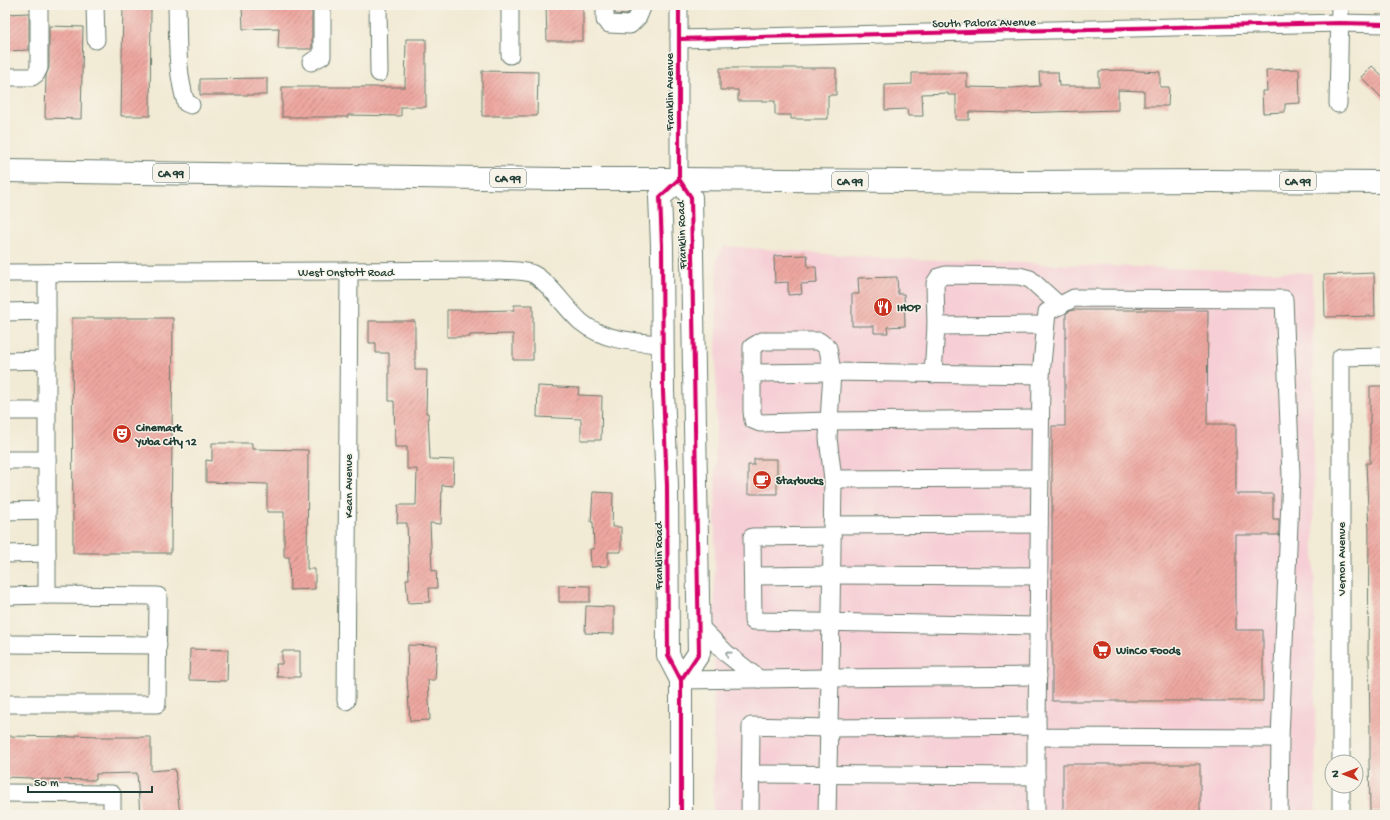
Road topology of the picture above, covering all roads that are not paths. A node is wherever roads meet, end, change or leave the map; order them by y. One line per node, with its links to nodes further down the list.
1 (39, 5): 18 (street)
2 (95, 5): 14 (street)
3 (177, 5): 20 (street)
4 (322, 5): 16 (street)
5 (378, 5): 17 (street)
6 (510, 5): 15 (street)
7 (606, 5): 8 (street)
8 (643, 5)
9 (679, 5): 13 (street, Franklin Avenue)
10 (1340, 5): 11 (street)
11 (1340, 24): 12 (street, South Palora Avenue); 13 (street, South Palora Avenue); 19 (street)
12 (1385, 24)
13 (679, 39): 22 (street, Franklin Avenue)
14 (96, 40)
15 (510, 55)
16 (311, 62)
17 (379, 73)
18 (5, 77)
19 (1338, 104)
20 (191, 105)
21 (5, 171): 22 (main road, CA 99)
22 (679, 179): 23 (main road, CA 99); 32 (main road, Franklin Road); 60 (main road, Franklin Road)
23 (1385, 182)
24 (349, 272): 26 (street, West Onstott Road); 32 (street, West Onstott Road); 68 (street, Kean Avenue)
25 (5, 273): 26 (street, West Onstott Road)
26 (47, 273): 28 (street)
27 (1060, 306): 30 (street); 31 (street); 72 (street)
28 (47, 310): 29 (street); 34 (street)
29 (5, 312)
30 (1046, 325): 31 (street); 39 (street)
31 (936, 326): 38 (street)
32 (662, 344): 67 (main road, Franklin Road)
33 (1385, 356): 73 (street, Vernon Avenue)
34 (46, 360): 35 (street); 41 (street)
35 (5, 361)
36 (832, 372): 37 (street); 37 (street); 38 (street); 43 (street)
37 (752, 373): 43 (street)
38 (933, 374): 39 (street)
39 (1040, 376): 42 (street)
40 (5, 411): 41 (street)
41 (46, 411): 45 (street)
42 (1040, 419): 43 (street); 46 (street)
43 (829, 421): 47 (street)
44 (5, 460): 45 (street)
45 (46, 460): 48 (street)
46 (1040, 478): 47 (street); 50 (street)
47 (833, 479): 51 (street)
48 (47, 510): 49 (street); 53 (street)
49 (5, 511)
50 (1039, 524): 51 (street); 56 (street)
51 (832, 531): 54 (street); 55 (street)
52 (5, 554): 53 (street)
53 (47, 554): 57 (street)
54 (832, 575): 55 (street); 56 (street); 59 (street)
55 (753, 576): 59 (street)
56 (1039, 576): 61 (street)
57 (47, 595): 58 (street); 63 (street)
58 (5, 596)
59 (831, 622): 61 (street); 65 (street)
60 (698, 625): 66 (street, one-way to 60); 67 (main road, Franklin Road)
61 (1038, 626): 64 (street)
62 (5, 644): 63 (street)
63 (158, 644): 69 (street)
64 (1038, 676): 65 (street); 71 (street)
65 (830, 678): 66 (street); 70 (street)
66 (759, 679): 67 (street)
67 (680, 680): 80 (main road, Franklin Road)
68 (346, 701)
69 (5, 704)
70 (829, 728): 71 (street); 74 (street); 75 (street)
71 (1037, 732): 72 (street); 76 (street)
72 (1280, 738): 84 (street)
73 (1341, 754)
74 (751, 774): 75 (street); 81 (street)
75 (828, 775): 76 (street); 82 (street)
76 (1036, 776): 83 (street)
77 (5, 794): 79 (street)
78 (1341, 794): 85 (street)
79 (112, 815)
80 (681, 815)
81 (750, 815)
82 (828, 815)
83 (1036, 815)
84 (1279, 815)
85 (1341, 815)

